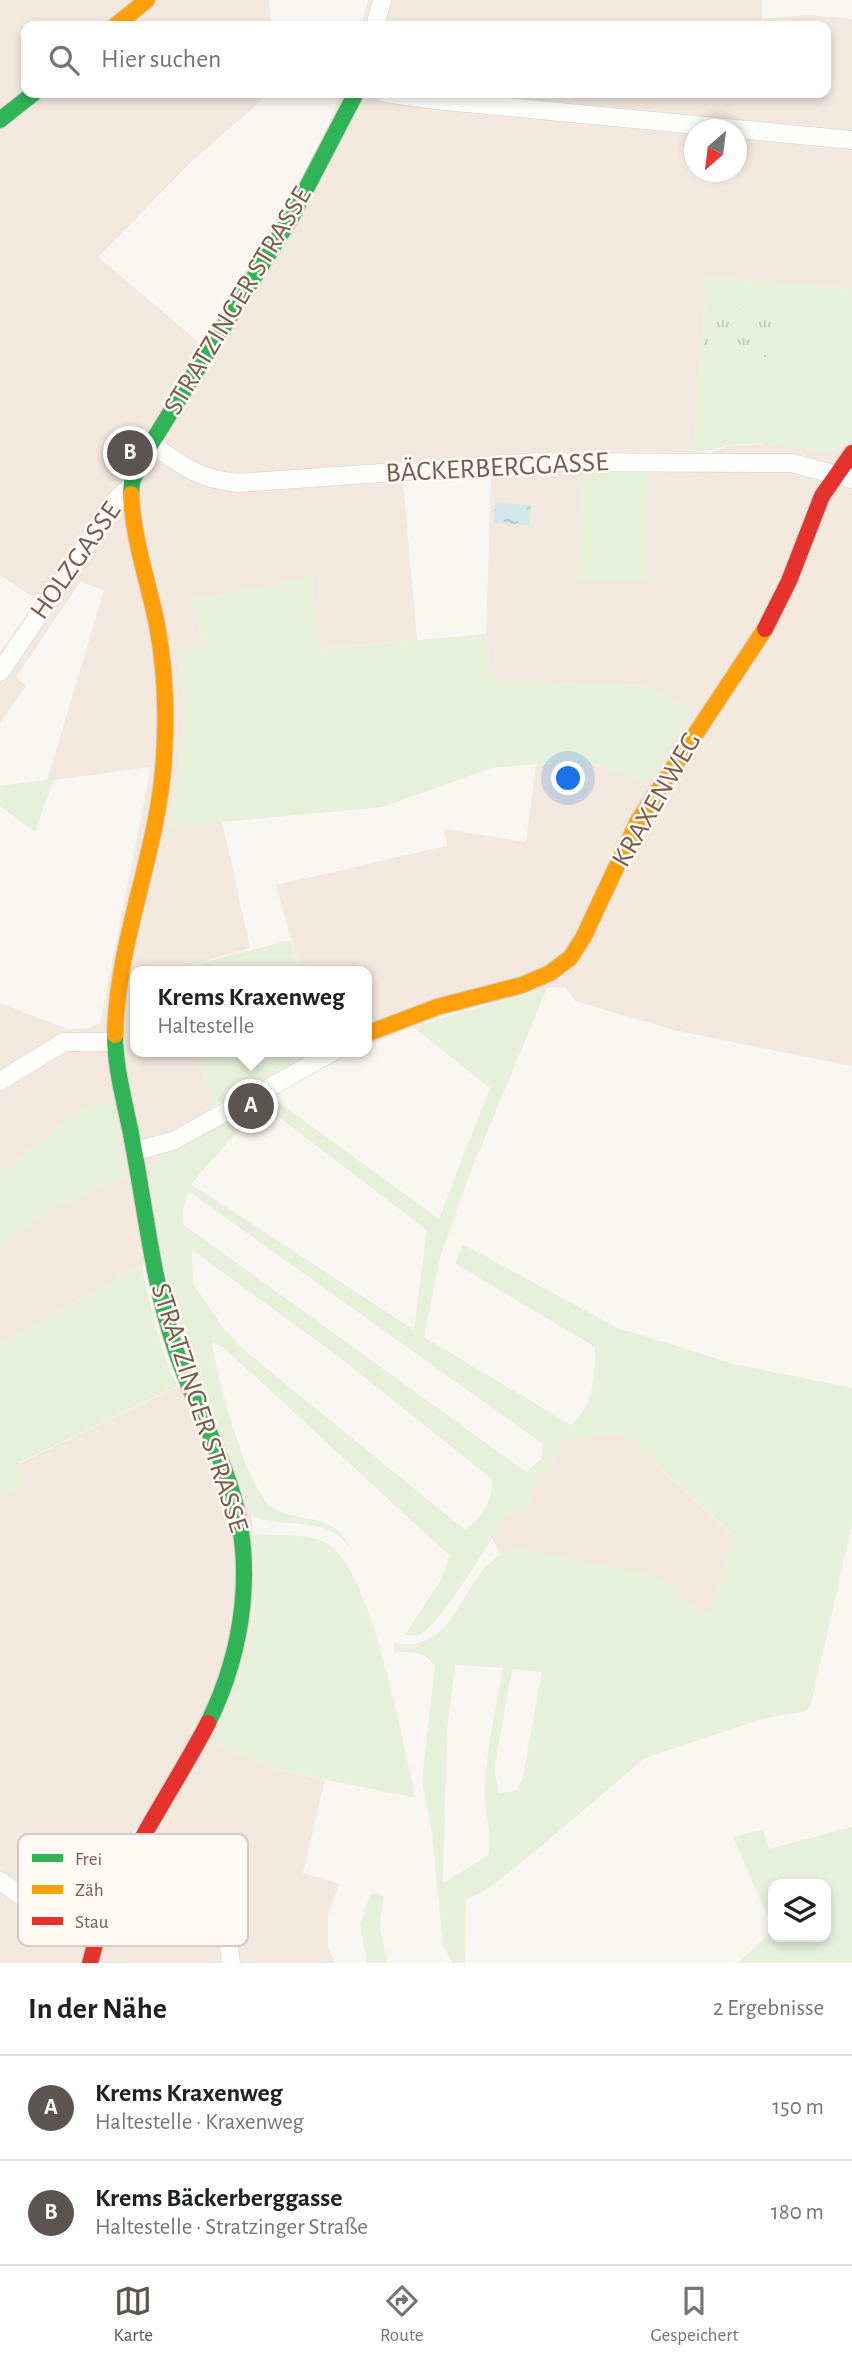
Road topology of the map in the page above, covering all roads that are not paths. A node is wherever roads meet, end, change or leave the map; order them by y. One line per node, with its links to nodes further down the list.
1 (147, 0): 3 (street)
2 (382, 0): 4 (street)
3 (121, 21)
4 (376, 21)
5 (28, 98): 8 (street)
6 (354, 98): 10 (street, STRATZINGER STRASSE)
7 (421, 98): 9 (street)
8 (0, 120)
9 (852, 141)
10 (152, 443): 12 (street, BÄCKERBERGGASSE); 13 (street, STRATZINGER STRASSE)
11 (852, 453): 12 (street, KRAXENWEG)
12 (845, 477): 15 (street, KRAXENWEG)
13 (131, 486): 14 (street, HOLZGASSE); 16 (street, STRATZINGER STRASSE)
14 (0, 671)
15 (372, 1032)
16 (115, 1042): 18 (street); 19 (street, STRATZINGER STRASSE)
17 (324, 1057): 19 (street)
18 (0, 1081)
19 (135, 1151): 20 (street, STRATZINGER STRASSE)
20 (141, 1834)
21 (0, 1881): 22 (street)
22 (18, 1894)

